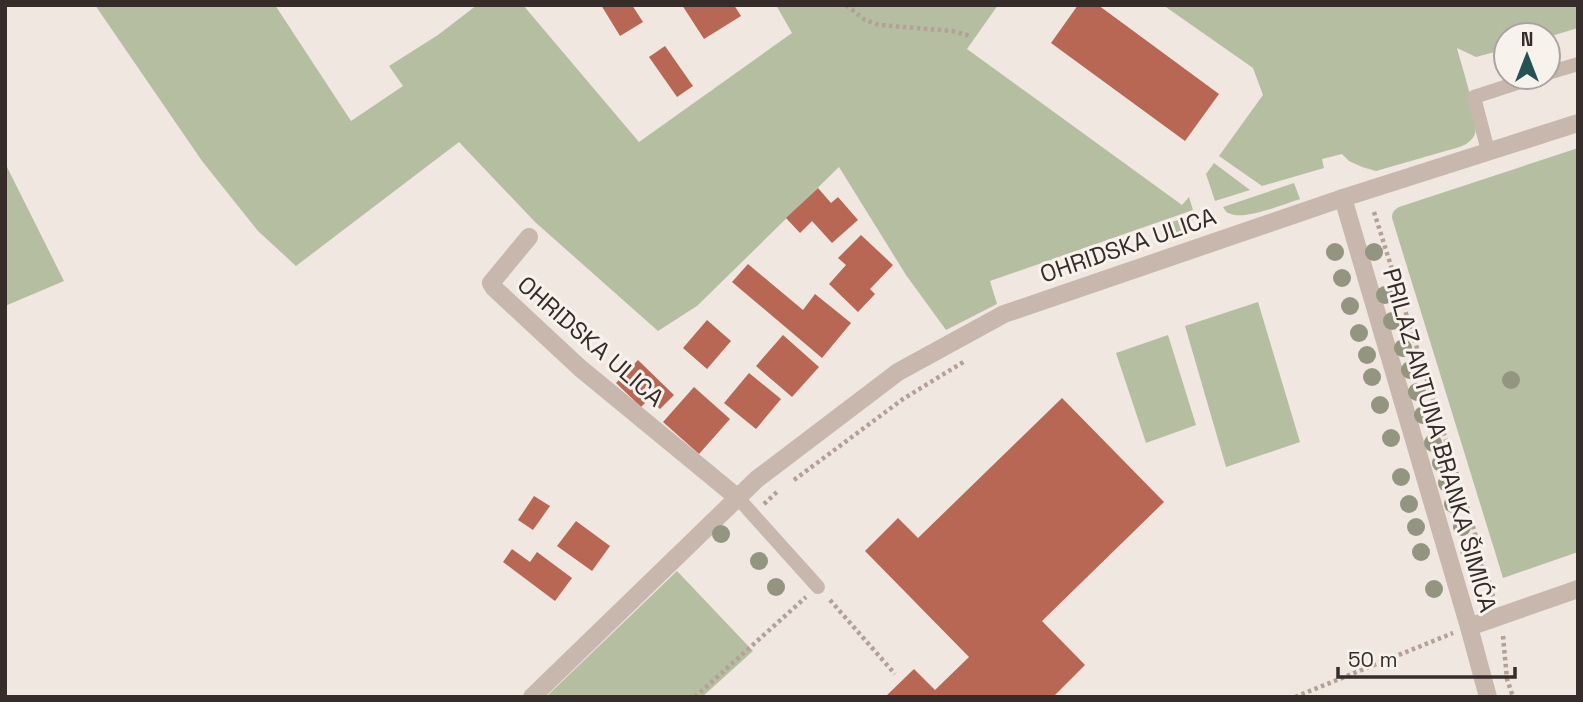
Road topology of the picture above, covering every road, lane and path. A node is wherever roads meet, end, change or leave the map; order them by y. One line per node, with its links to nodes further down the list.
1 (846, 5): 2 (path)
2 (971, 36)
3 (1493, 91): 5 (lane)
4 (1578, 123): 5 (street, OHRIDSKA ULICA)
5 (1488, 151): 6 (street, OHRIDSKA ULICA)
6 (1343, 198): 10 (street, OHRIDSKA ULICA); 15 (street, PRILAZ ANTUNA BRANKA ŠIMIĆA)
7 (1386, 208): 14 (path)
8 (529, 237): 10 (street, OHRIDSKA ULICA)
9 (970, 358): 11 (path)
10 (738, 498): 11 (lane); 17 (street, OHRIDSKA ULICA)
11 (753, 515): 12 (lane)
12 (818, 587): 16 (path); 18 (path)
13 (1578, 589): 14 (street)
14 (1498, 617): 15 (street); 21 (path)
15 (1469, 627): 19 (path); 20 (street, PRILAZ ANTUNA BRANKA ŠIMIĆA)
16 (895, 674)
17 (532, 697)
18 (695, 697)
19 (1295, 697)
20 (1488, 697)
21 (1513, 697)

